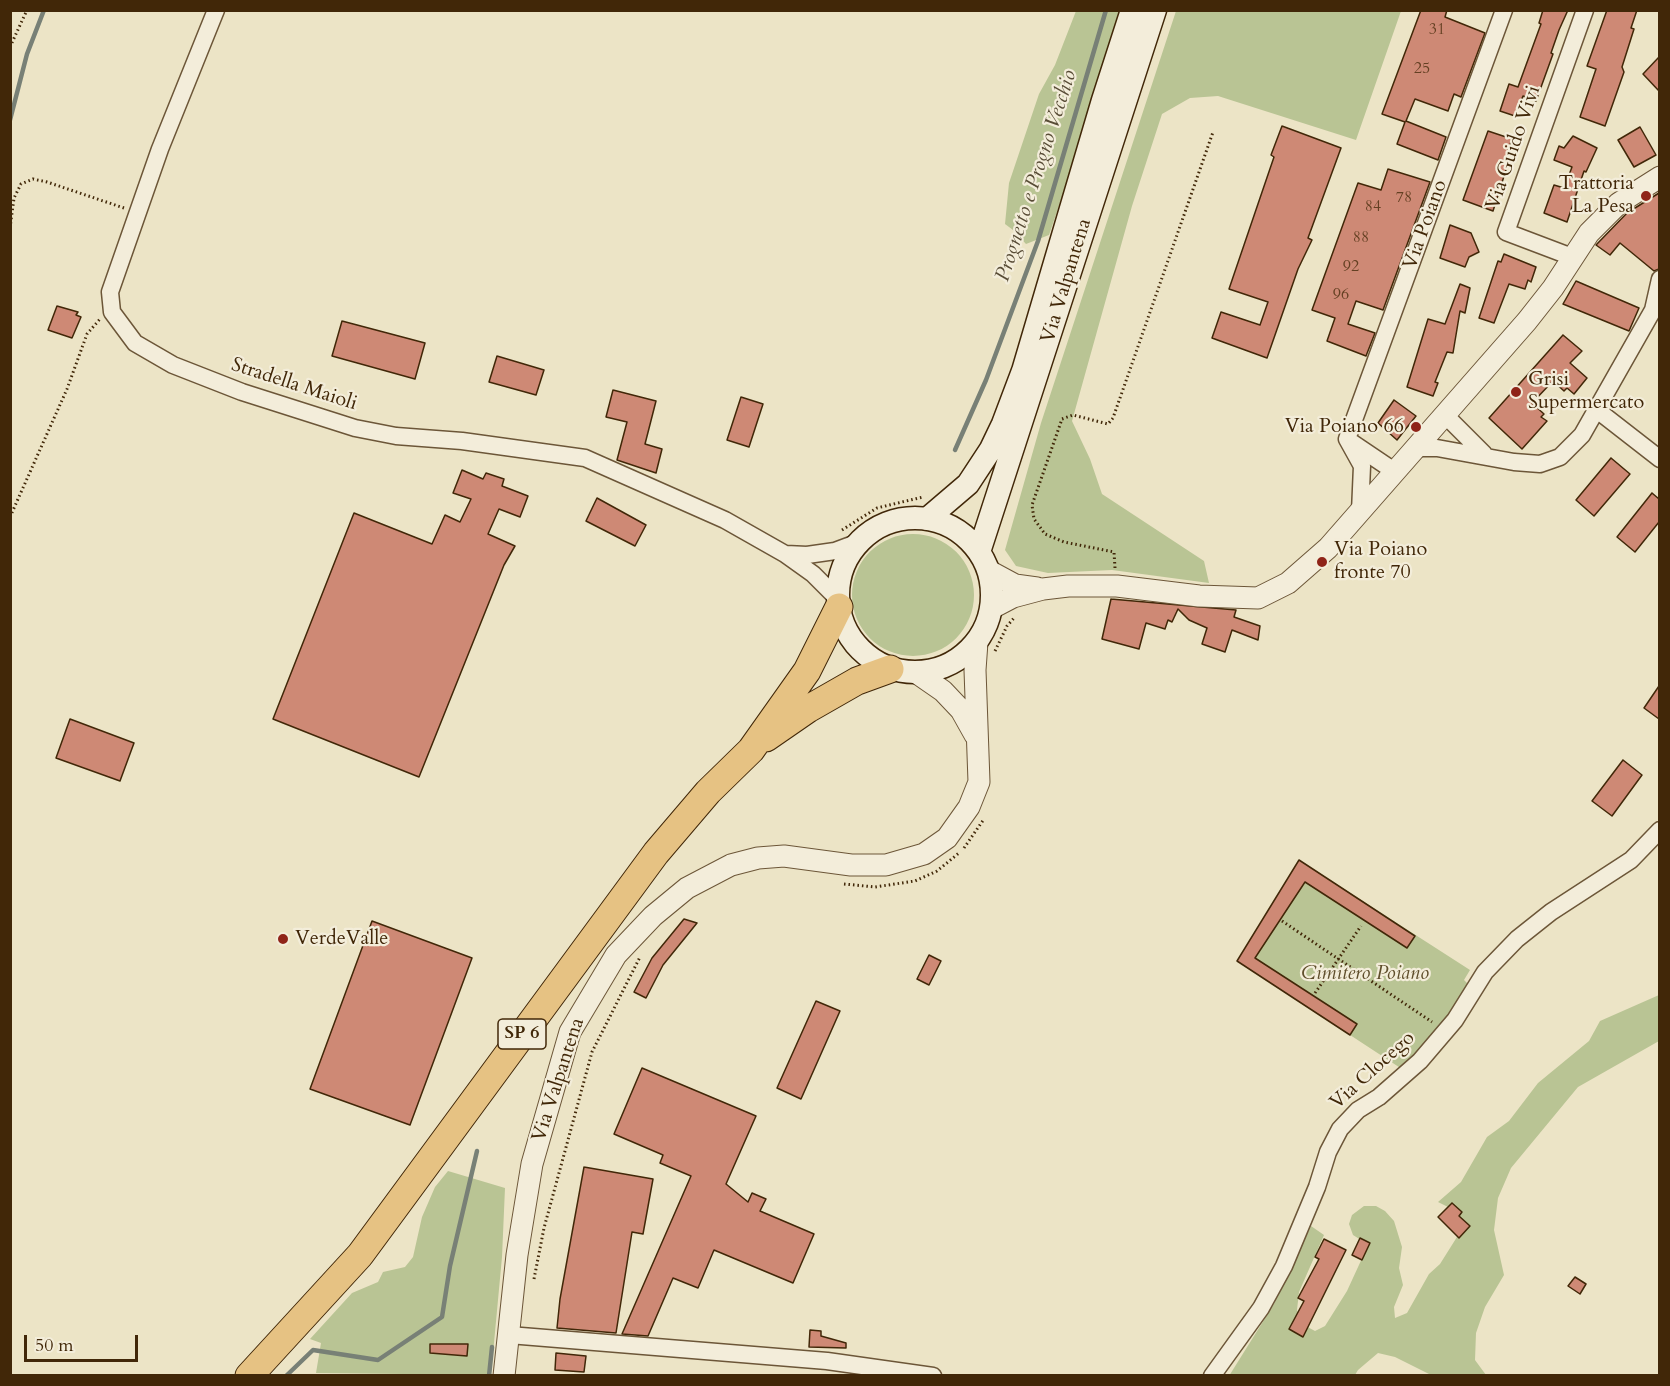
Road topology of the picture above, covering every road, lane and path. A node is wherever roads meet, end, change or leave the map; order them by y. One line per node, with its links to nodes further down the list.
1 (27, 10): 7 (path)
2 (216, 10): 10 (street)
3 (1132, 10): 26 (main road, Via Valpantena)
4 (1155, 10): 30 (main road, Via Valpantena)
5 (1504, 10): 18 (street, Via Poiano)
6 (1585, 10): 12 (street, Via Guido Vivi)
7 (10, 47)
8 (1213, 132): 31 (path)
9 (1659, 177): 12 (street)
10 (138, 212): 11 (path); 15 (street)
11 (10, 228)
12 (1572, 257): 17 (street)
13 (1659, 279): 14 (street)
14 (1656, 310): 16 (street)
15 (112, 312): 25 (path); 29 (street, Stradella Maioli)
16 (1597, 410): 20 (street); 21 (street)
17 (1445, 415): 19 (street); 20 (street)
18 (1347, 439): 22 (street); 24 (street)
19 (1415, 448): 20 (street); 22 (street)
20 (1485, 455)
21 (1659, 459)
22 (1394, 471): 24 (street)
23 (930, 495): 27 (path)
24 (1360, 512): 31 (street)
25 (10, 517)
26 (927, 519): 28 (main road, Via Valpantena); 30 (main road, Via Valpantena)
27 (837, 533)
28 (859, 542): 29 (street, Stradella Maioli); 33 (main road, Via Valpantena)
29 (785, 554): 33 (street, Stradella Maioli)
30 (984, 562): 32 (street); 34 (main road, Via Valpantena)
31 (1117, 586): 32 (street)
32 (1043, 589): 34 (street)
33 (838, 603): 38 (main road, Via Valpantena); 41 (highway, Via Valpantena)
34 (992, 608): 36 (main road, Via Valpantena)
35 (1020, 615): 37 (path)
36 (977, 642): 39 (main road, Via Valpantena); 40 (street, Via Valpantena)
37 (992, 659)
38 (890, 669): 39 (main road, Via Valpantena); 41 (highway, Via Valpantena)
39 (917, 673): 40 (street, Via Valpantena)
40 (976, 738): 52 (street, Via Valpantena)
41 (751, 750): 53 (highway, SP 6)
42 (988, 811): 44 (path)
43 (1659, 830): 56 (street, Via Clocego)
44 (841, 883)
45 (1282, 921): 48 (path)
46 (1361, 926): 48 (path)
47 (647, 948): 51 (path)
48 (1339, 959): 49 (path); 50 (path)
49 (1316, 993)
50 (1436, 1024)
51 (533, 1281)
52 (509, 1335): 54 (street, Via Valpantena); 55 (street)
53 (258, 1367)
54 (504, 1376)
55 (933, 1376)
56 (1212, 1376)

